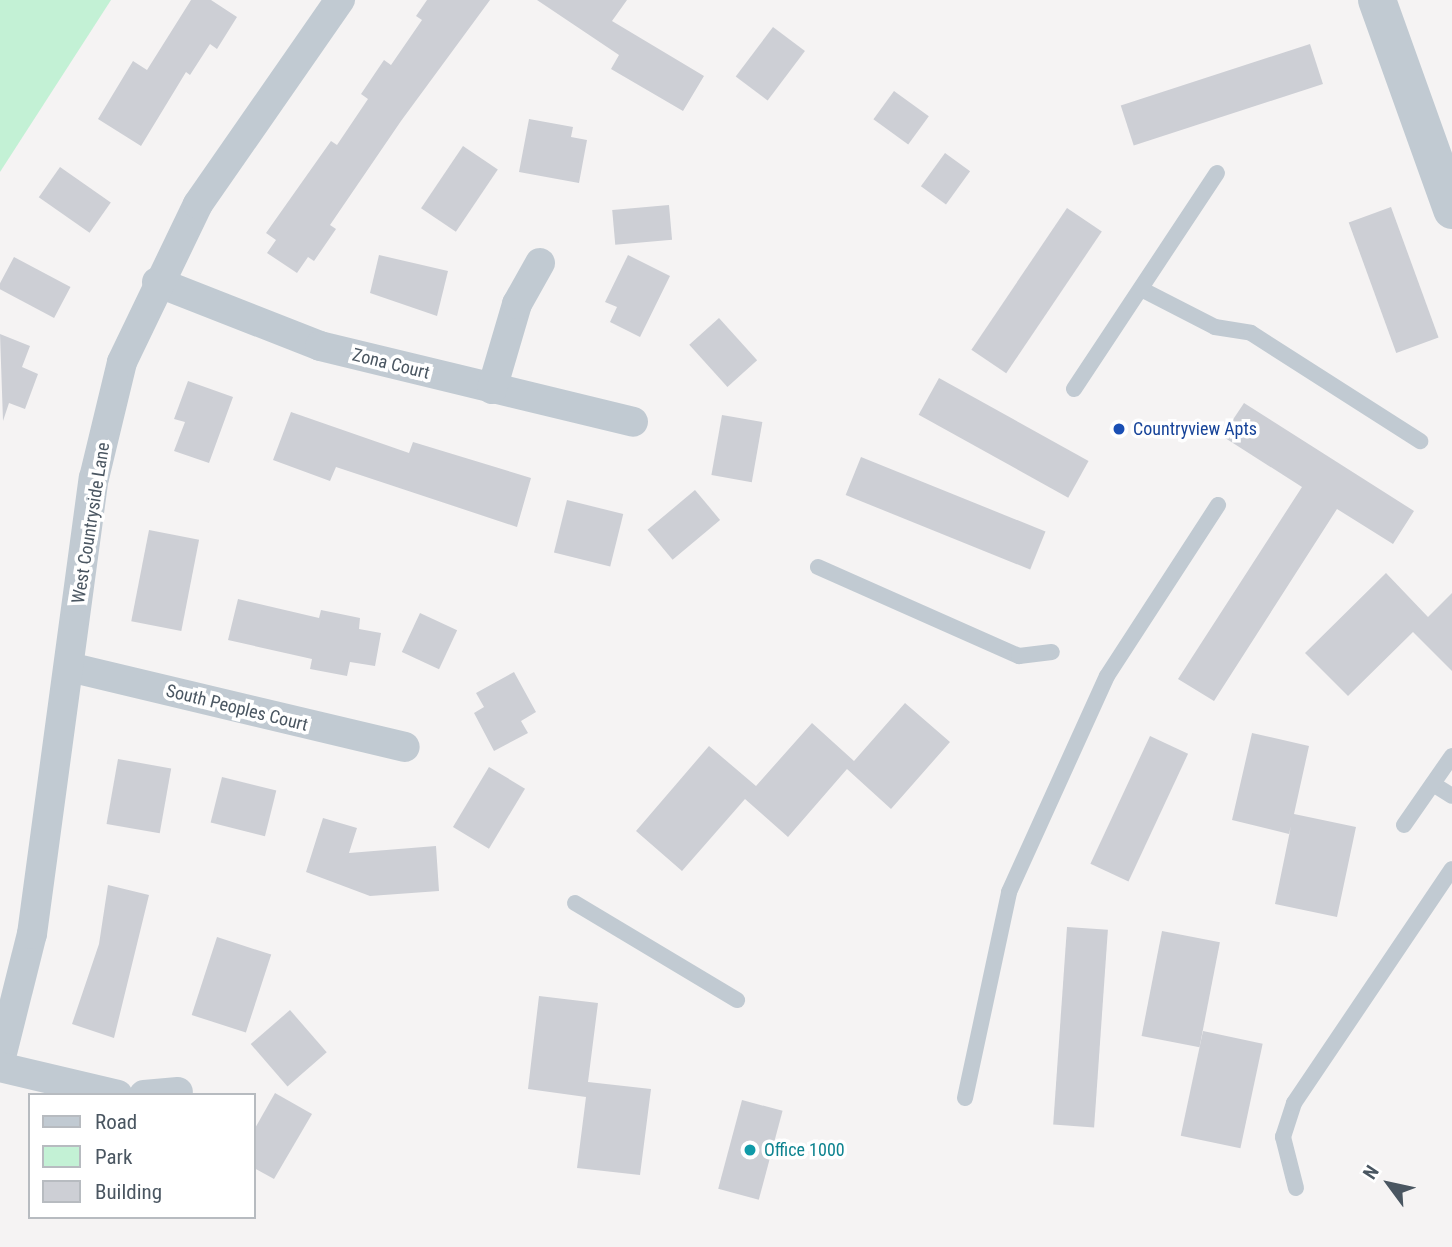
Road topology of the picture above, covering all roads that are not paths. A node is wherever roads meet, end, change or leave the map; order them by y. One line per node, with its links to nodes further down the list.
1 (340, 0): 6 (street, West Countryside Lane)
2 (1377, 0): 4 (street)
3 (1217, 173): 7 (lane)
4 (1452, 210)
5 (540, 263): 8 (street)
6 (157, 282): 8 (street, Zona Court); 15 (street, West Countryside Lane)
7 (1141, 289): 9 (lane); 11 (lane)
8 (492, 389): 10 (street, Zona Court)
9 (1074, 389)
10 (633, 422)
11 (1420, 441)
12 (1218, 505): 29 (lane)
13 (818, 567): 14 (lane)
14 (1052, 652)
15 (69, 667): 16 (street, South Peoples Court); 24 (street, West Countryside Lane)
16 (405, 747)
17 (1452, 756): 18 (lane)
18 (1433, 784): 19 (lane); 20 (lane)
19 (1452, 796)
20 (1404, 825)
21 (1452, 869): 30 (lane)
22 (575, 903): 23 (lane)
23 (737, 1000)
24 (0, 1062)
25 (0, 1067): 27 (street)
26 (178, 1092): 28 (street)
27 (110, 1093)
28 (167, 1093)
29 (965, 1098)
30 (1296, 1188)

